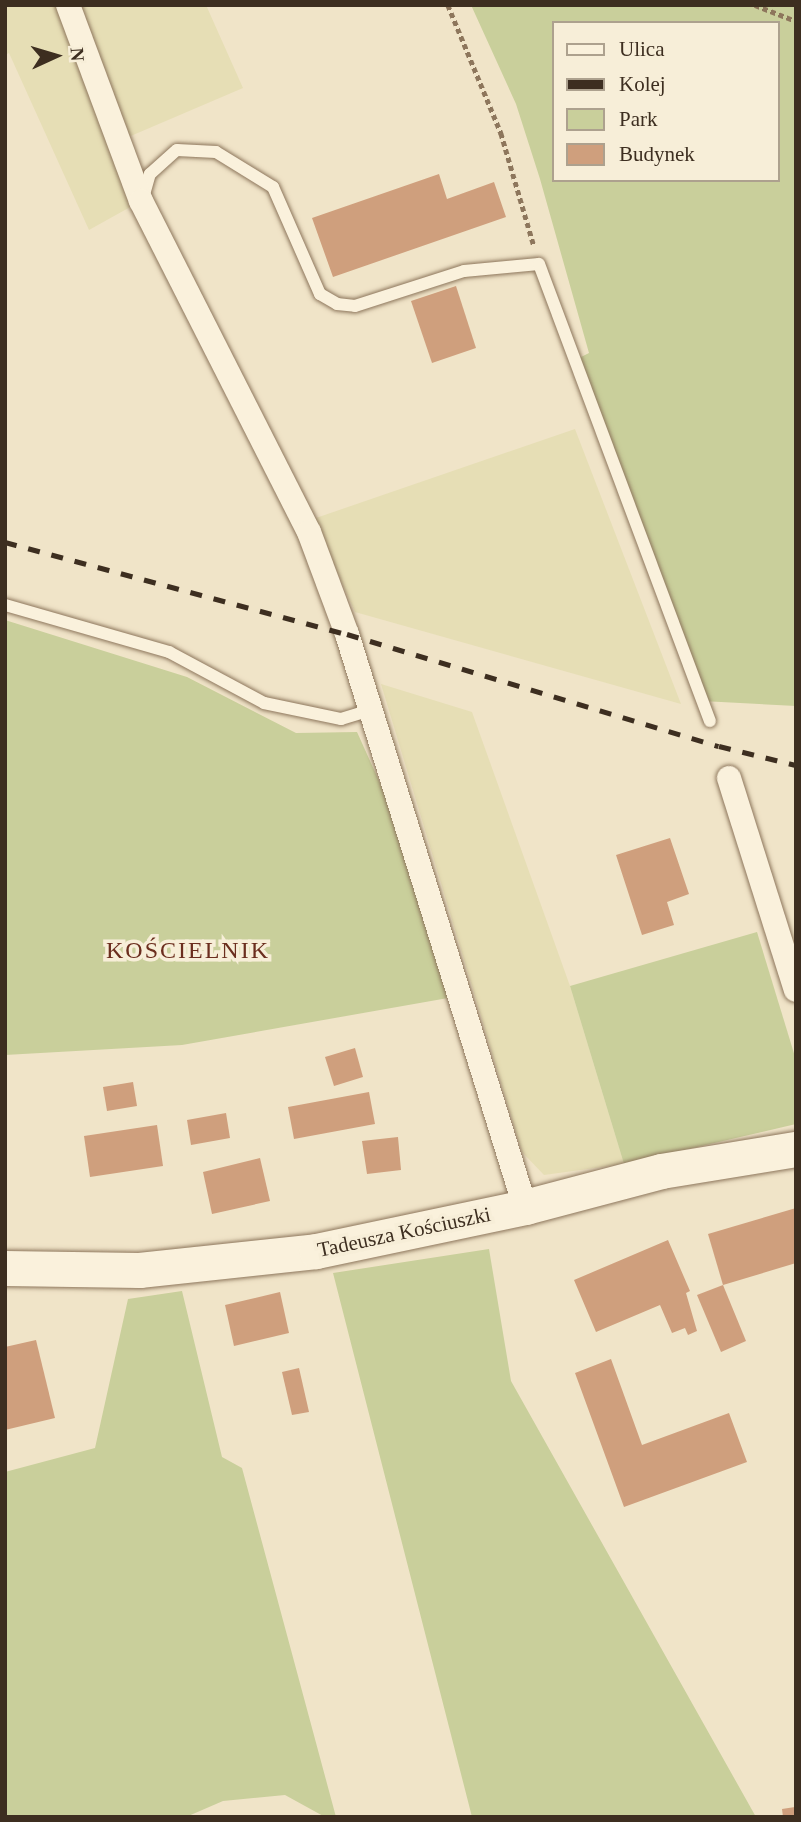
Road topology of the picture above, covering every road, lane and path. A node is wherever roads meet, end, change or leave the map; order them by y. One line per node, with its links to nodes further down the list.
1 (68, 5): 5 (street)
2 (448, 5): 6 (path)
3 (755, 5): 4 (path)
4 (796, 21)
5 (141, 201): 6 (lane); 8 (street)
6 (540, 264): 9 (lane)
7 (5, 605): 8 (lane)
8 (370, 710): 13 (street)
9 (710, 721)
10 (729, 778): 11 (street)
11 (796, 990)
12 (796, 1149): 13 (main road, Tadeusza Kościuszki)
13 (525, 1207): 14 (main road, Tadeusza Kościuszki)
14 (5, 1268)

